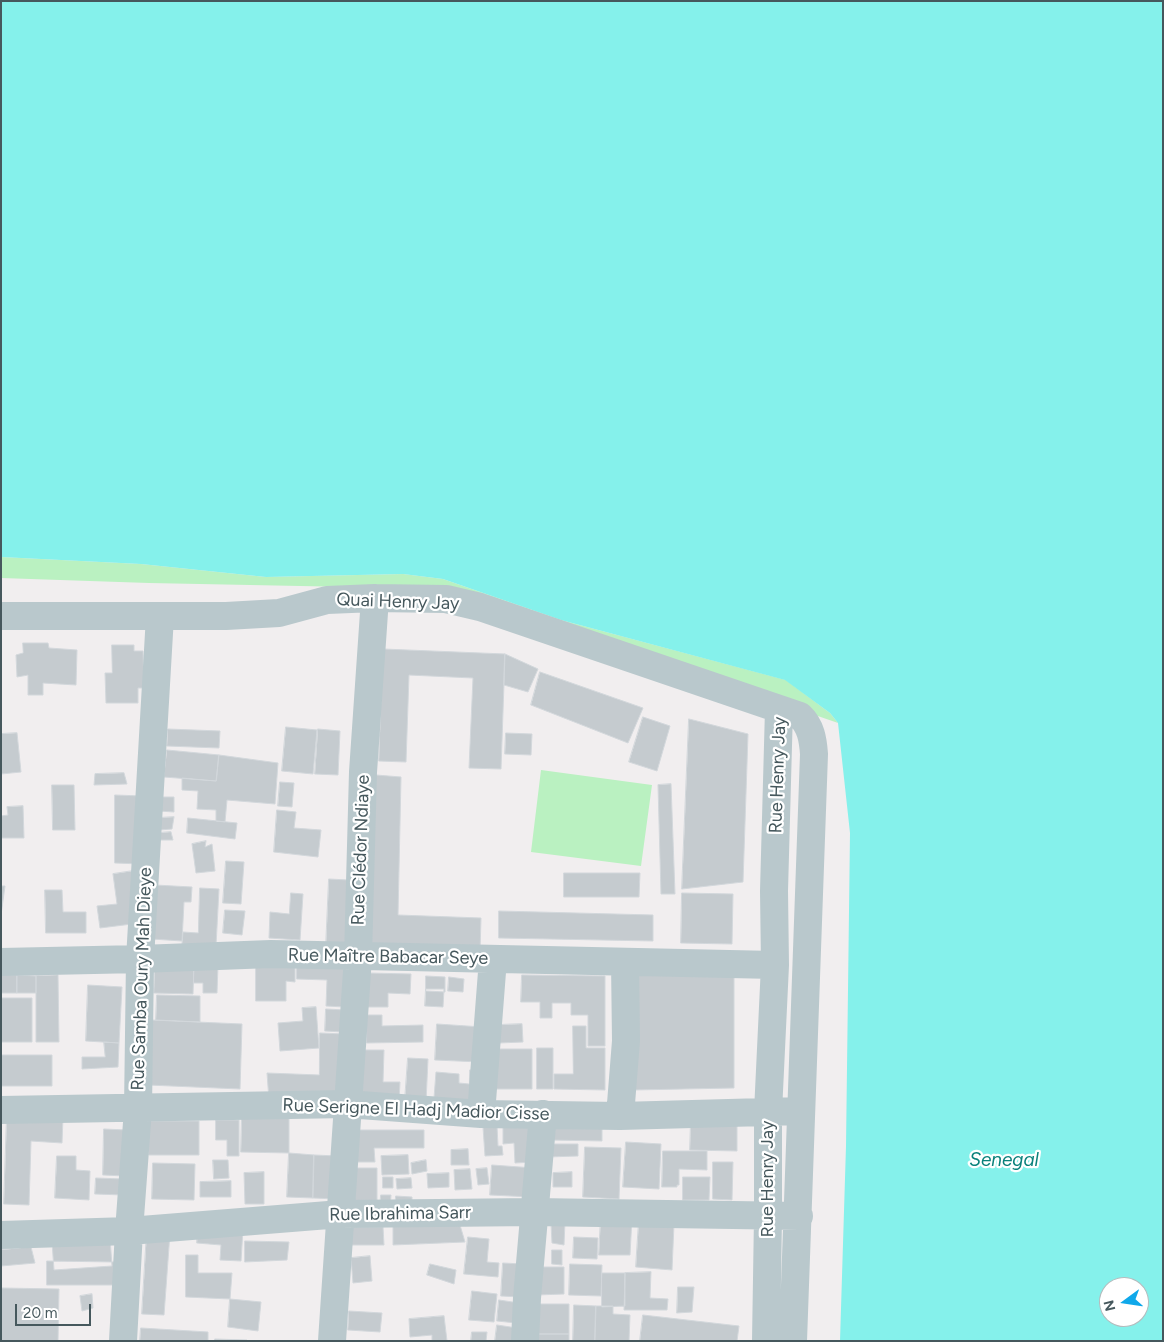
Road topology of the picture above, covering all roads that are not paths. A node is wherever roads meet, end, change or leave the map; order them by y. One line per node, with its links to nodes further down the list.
1 (375, 598): 3 (street, Quai Henry Jay); 4 (street, Quai Henry Jay); 5 (street, Rue Clédor Ndiaye)
2 (1, 616): 3 (street, Quai Henry Jay)
3 (160, 616): 6 (street, Rue Samba Oury Mah Dieye)
4 (779, 709): 10 (street, Rue Henry Jay); 14 (street, Rue Henry Jay)
5 (358, 956): 6 (street, Rue Maître Babacar Seye); 7 (street, Rue Maître Babacar Seye); 11 (street, Rue Clédor Ndiaye)
6 (140, 959): 8 (street, Rue Maître Babacar Seye); 12 (street, Rue Samba Oury Mah Dieye)
7 (493, 959): 9 (street, Rue Maître Babacar Seye); 16 (street)
8 (1, 962)
9 (625, 962): 10 (street, Rue Maître Babacar Seye); 18 (street)
10 (775, 965): 15 (street, Rue Henry Jay)
11 (347, 1104): 12 (street, Rue Serigne El Hadj Madior Cisse); 16 (street, Rue Serigne El Hadj Madior Cisse); 20 (street, Rue Clédor Ndiaye)
12 (138, 1109): 13 (street, Rue Serigne El Hadj Madior Cisse); 23 (street, Rue Samba Oury Mah Dieye)
13 (1, 1110)
14 (801, 1111): 15 (street, Rue Serigne El Hadj Madior Cisse); 22 (street, Rue Henry Jay)
15 (768, 1112): 18 (street, Rue Serigne El Hadj Madior Cisse); 21 (street, Rue Henry Jay)
16 (481, 1114): 17 (street, Rue Serigne El Hadj Madior Cisse)
17 (543, 1114): 18 (street, Rue Serigne El Hadj Madior Cisse); 19 (street)
18 (620, 1116)
19 (534, 1212): 20 (street, Rue Ibrahima Sarr); 21 (street, Rue Ibrahima Sarr); 27 (street)
20 (341, 1214): 23 (street, Rue Ibrahima Sarr); 26 (street, Rue Clédor Ndiaye)
21 (768, 1216): 22 (street, Rue Ibrahima Sarr); 28 (street, Rue Henry Jay)
22 (799, 1216): 29 (street, Rue Henry Jay)
23 (129, 1231): 24 (street, Rue Ibrahima Sarr); 25 (street, Rue Samba Oury Mah Dieye)
24 (1, 1235)
25 (123, 1341)
26 (332, 1341)
27 (525, 1341)
28 (766, 1341)
29 (793, 1341)

